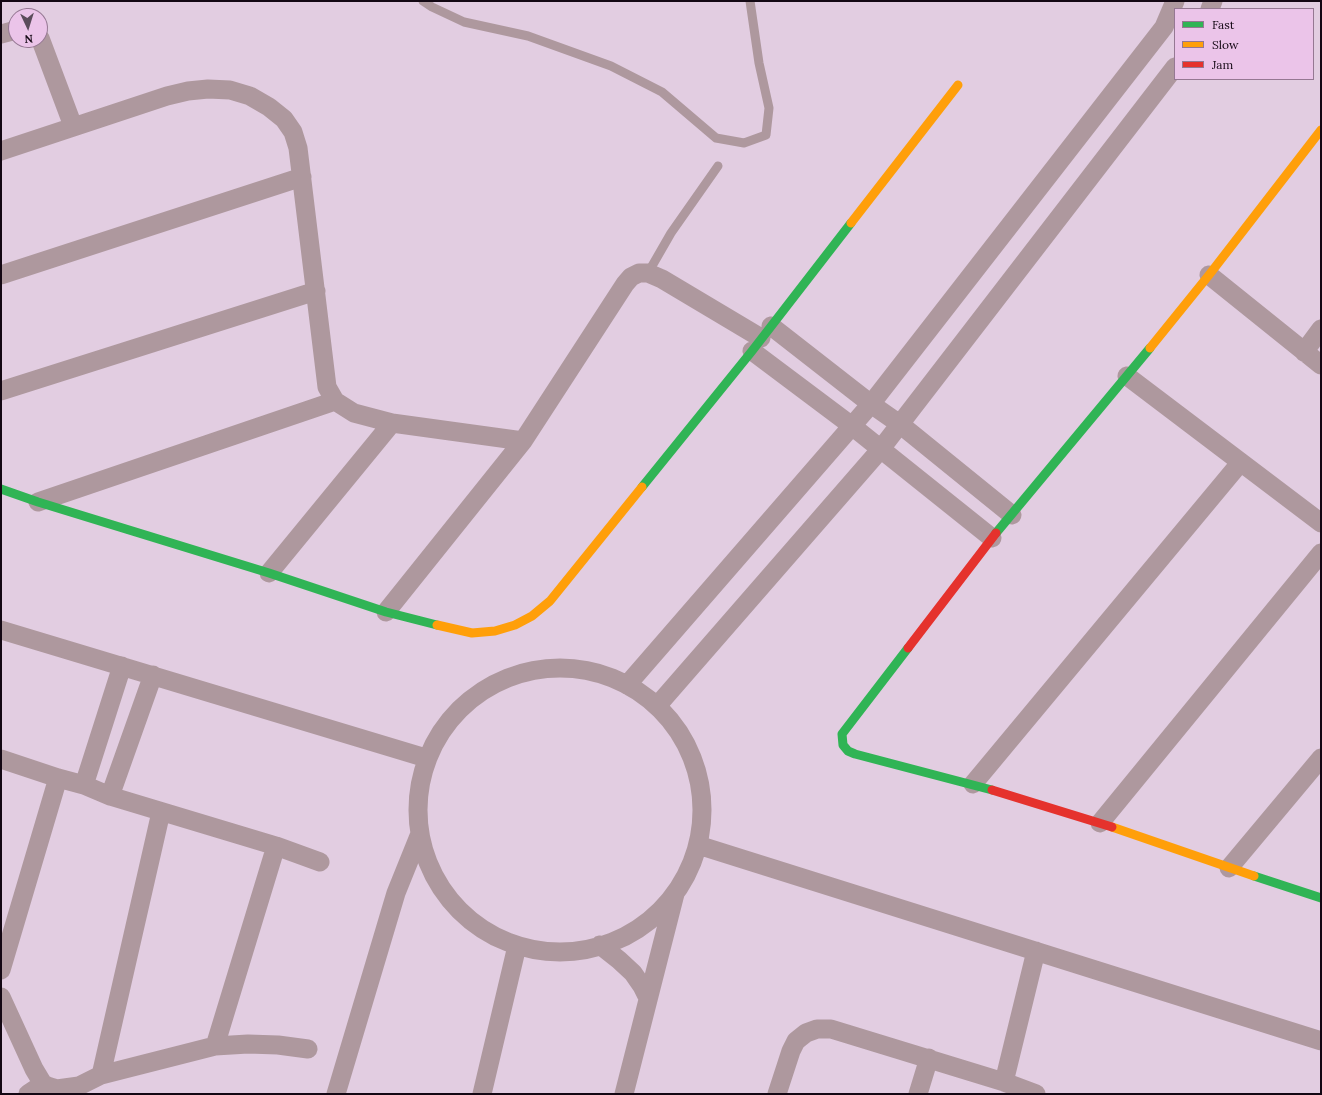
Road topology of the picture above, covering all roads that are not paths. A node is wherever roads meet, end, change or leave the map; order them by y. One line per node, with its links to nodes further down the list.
1 (423, 1): 2 (lane)
2 (750, 1)
3 (1175, 1): 23 (street)
4 (44, 48): 7 (street)
5 (1174, 68): 25 (street)
6 (958, 85): 17 (street)
7 (72, 126): 9 (street); 11 (street)
8 (1321, 130): 14 (street)
9 (1, 151)
10 (718, 166): 12 (lane)
11 (302, 177): 13 (street); 15 (street)
12 (648, 273): 17 (street); 27 (street)
13 (1, 275)
14 (1209, 275): 18 (street); 20 (street)
15 (316, 291): 21 (street); 22 (street)
16 (1321, 329): 18 (street)
17 (762, 338): 23 (street); 26 (street); 37 (street)
18 (1304, 352): 19 (street)
19 (1321, 365)
20 (1127, 376): 29 (street); 32 (street)
21 (1, 391)
22 (334, 401): 24 (street); 31 (street)
23 (871, 404): 25 (street); 26 (street)
24 (392, 423): 27 (street); 36 (street)
25 (901, 425): 28 (street); 32 (street)
26 (852, 426): 28 (street); 41 (street)
27 (523, 441): 37 (street)
28 (880, 450): 34 (street); 42 (street)
29 (1240, 462): 33 (street); 47 (street)
30 (1, 489): 31 (street)
31 (38, 502): 36 (street)
32 (1012, 515): 34 (street)
33 (1321, 523)
34 (992, 538): 47 (street)
35 (1321, 553): 51 (street)
36 (269, 573): 37 (street)
37 (386, 612)
38 (1, 630): 39 (street)
39 (122, 666): 40 (street); 48 (street)
40 (153, 675): 43 (street); 49 (street)
41 (627, 685): 42 (street); 43 (street)
42 (657, 706): 54 (street)
43 (426, 758): 52 (street)
44 (1321, 758): 56 (street)
45 (1, 759): 46 (street)
46 (58, 778): 48 (street); 62 (street)
47 (973, 784): 51 (street)
48 (84, 785): 49 (street)
49 (110, 796): 50 (street)
50 (161, 812): 53 (street); 69 (street)
51 (1100, 823): 56 (street)
52 (419, 836): 60 (street); 72 (street)
53 (276, 846): 55 (street); 66 (street)
54 (698, 846): 57 (street); 61 (street)
55 (320, 862)
56 (1229, 868): 58 (street)
57 (676, 893): 59 (street); 64 (street)
58 (1321, 898)
59 (600, 945): 60 (street); 64 (street)
60 (517, 946): 73 (street)
61 (1036, 951): 65 (street); 70 (street)
62 (1, 970)
63 (1, 997): 71 (street)
64 (648, 998): 74 (street)
65 (1321, 1041)
66 (215, 1046): 67 (street); 69 (street)
67 (308, 1049)
68 (929, 1058): 70 (street); 75 (street); 76 (street)
69 (101, 1075): 71 (street)
70 (1004, 1082): 77 (street)
71 (36, 1089)
72 (336, 1094)
73 (482, 1094)
74 (624, 1094)
75 (777, 1094)
76 (918, 1094)
77 (1036, 1094)

